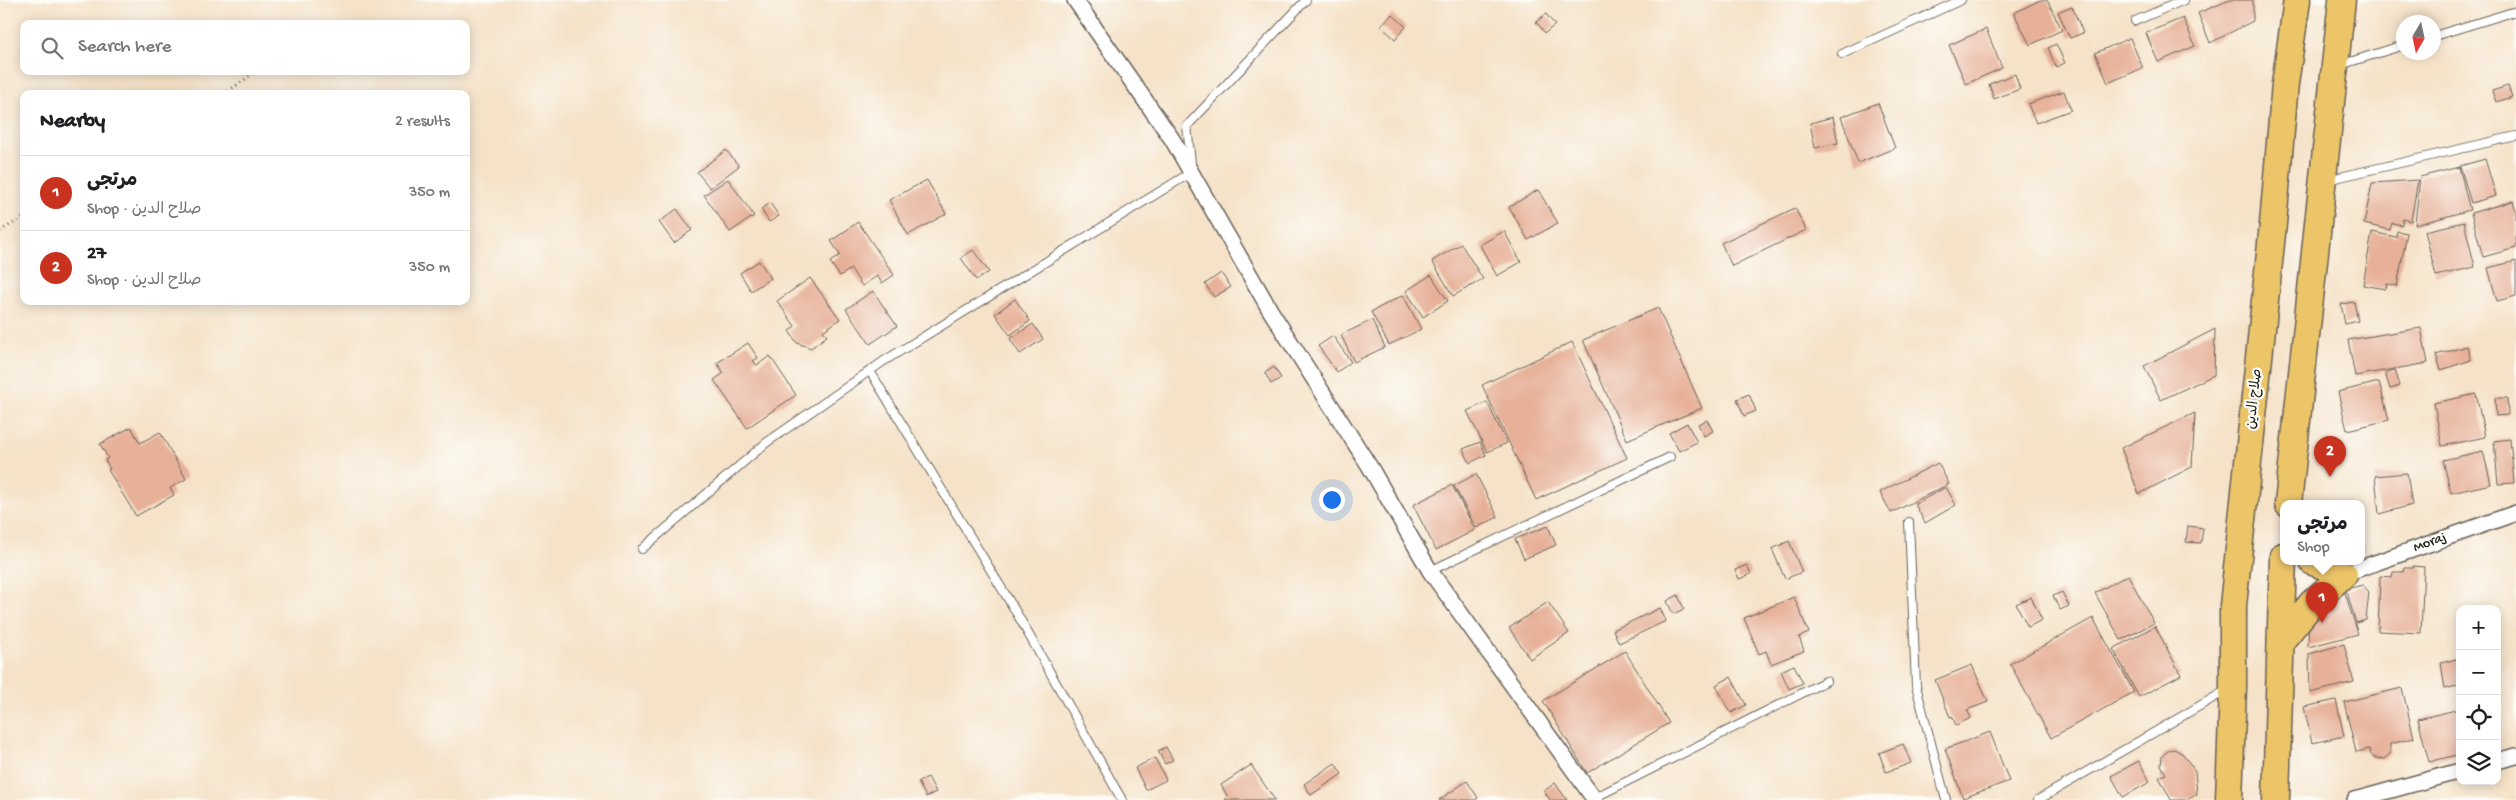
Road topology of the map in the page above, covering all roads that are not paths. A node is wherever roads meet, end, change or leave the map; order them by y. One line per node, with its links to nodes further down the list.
1 (1075, 0): 14 (street)
2 (1306, 0): 14 (lane)
3 (1961, 0): 11 (lane)
4 (2184, 0): 8 (lane)
5 (2297, 0): 28 (highway, صلاح الدين)
6 (2342, 0): 12 (highway)
7 (2516, 11): 9 (lane)
8 (2135, 20)
9 (2441, 34)
10 (2396, 47): 12 (lane)
11 (1842, 54)
12 (2335, 66): 15 (highway)
13 (2516, 136): 15 (lane)
14 (1192, 172): 16 (lane); 24 (street)
15 (2323, 181): 18 (highway)
16 (870, 371): 21 (lane); 33 (lane)
17 (1670, 456): 24 (lane)
18 (2288, 500)
19 (2516, 513): 25 (street, Moraj)
20 (1909, 522): 34 (lane)
21 (642, 549)
22 (2283, 565): 26 (highway)
23 (2321, 565): 25 (highway)
24 (1430, 571): 32 (street)
25 (2344, 574): 26 (highway)
26 (2281, 640): 37 (highway)
27 (1826, 681): 32 (lane)
28 (2233, 687): 35 (lane); 36 (highway, صلاح الدين)
29 (2516, 756): 30 (street)
30 (2501, 760)
31 (2456, 772): 38 (street)
32 (1595, 799)
33 (1122, 800)
34 (1946, 800)
35 (2038, 800)
36 (2229, 800)
37 (2276, 800)
38 (2355, 800)

